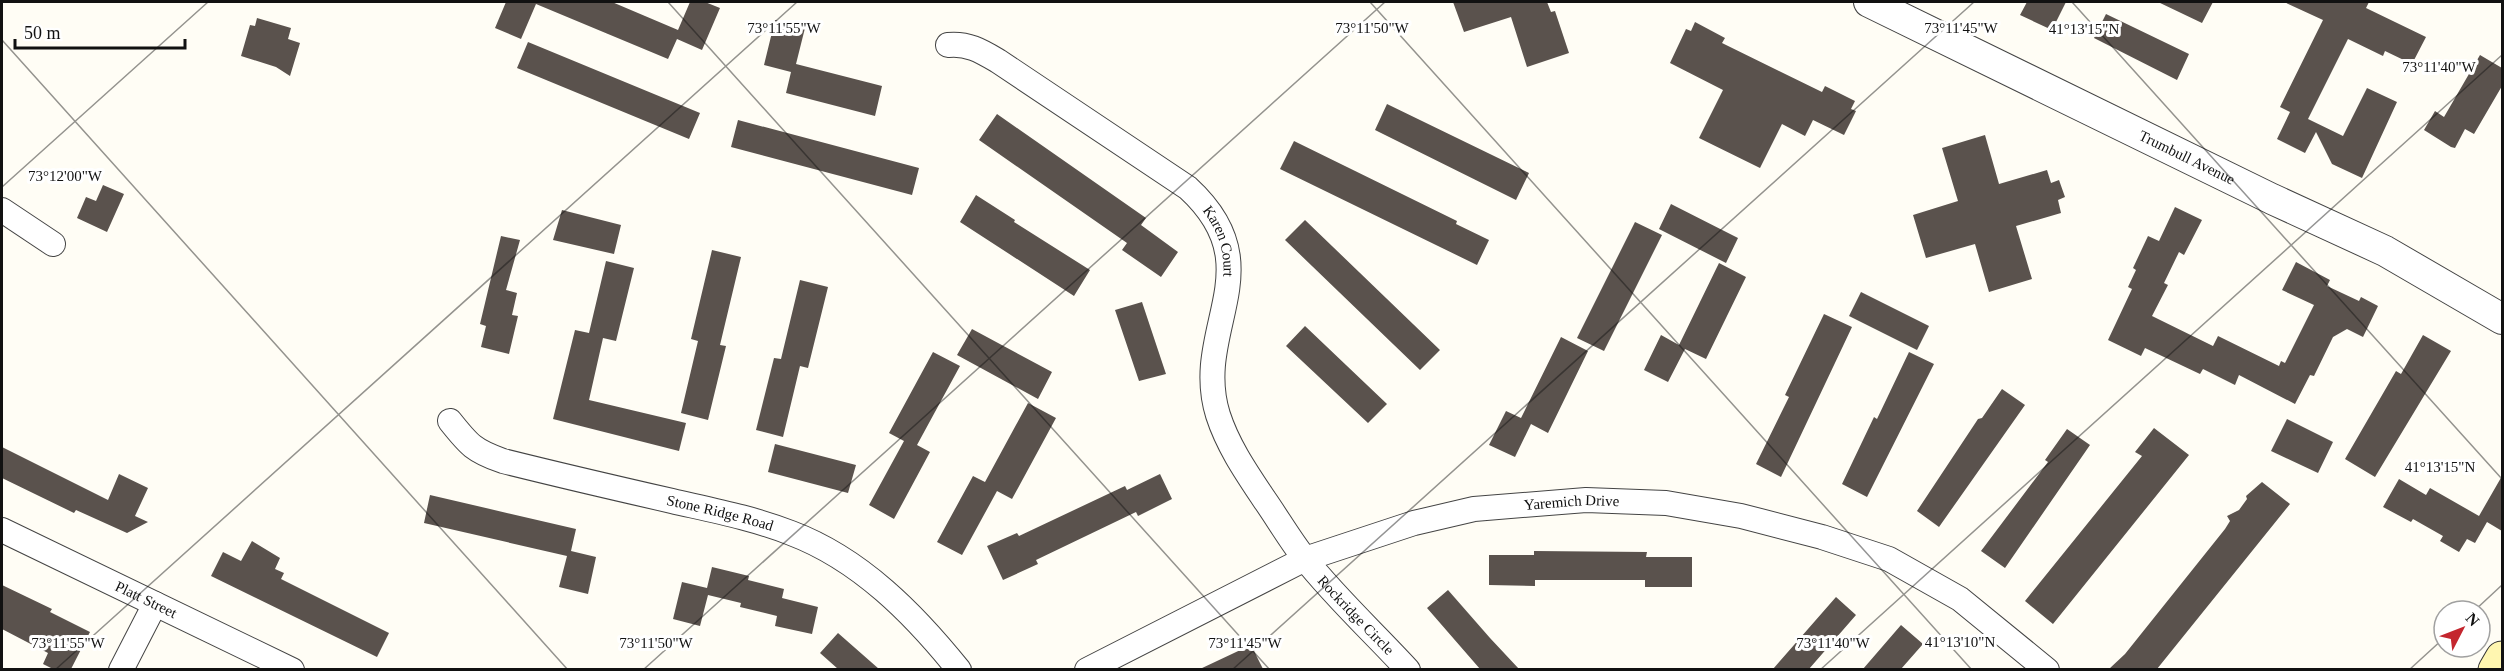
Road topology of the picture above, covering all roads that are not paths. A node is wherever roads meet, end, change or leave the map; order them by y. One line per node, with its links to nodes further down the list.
1 (1869, 2): 5 (street, Trumbull Avenue)
2 (948, 45): 8 (street, Karen Court)
3 (2, 210): 4 (street)
4 (53, 244)
5 (2502, 319)
6 (450, 421): 13 (street, Stone Ridge Road)
7 (2, 530): 9 (street, Platt Street)
8 (1305, 560): 14 (street, Yaremich Drive); 15 (street, Rockridge Circle); 16 (street, Yaremich Drive)
9 (155, 604): 11 (street); 12 (street, Platt Street)
10 (2502, 658): 17 (main road)
11 (121, 669)
12 (292, 669)
13 (959, 669)
14 (1087, 669)
15 (1408, 669)
16 (2047, 669)
17 (2495, 669)

